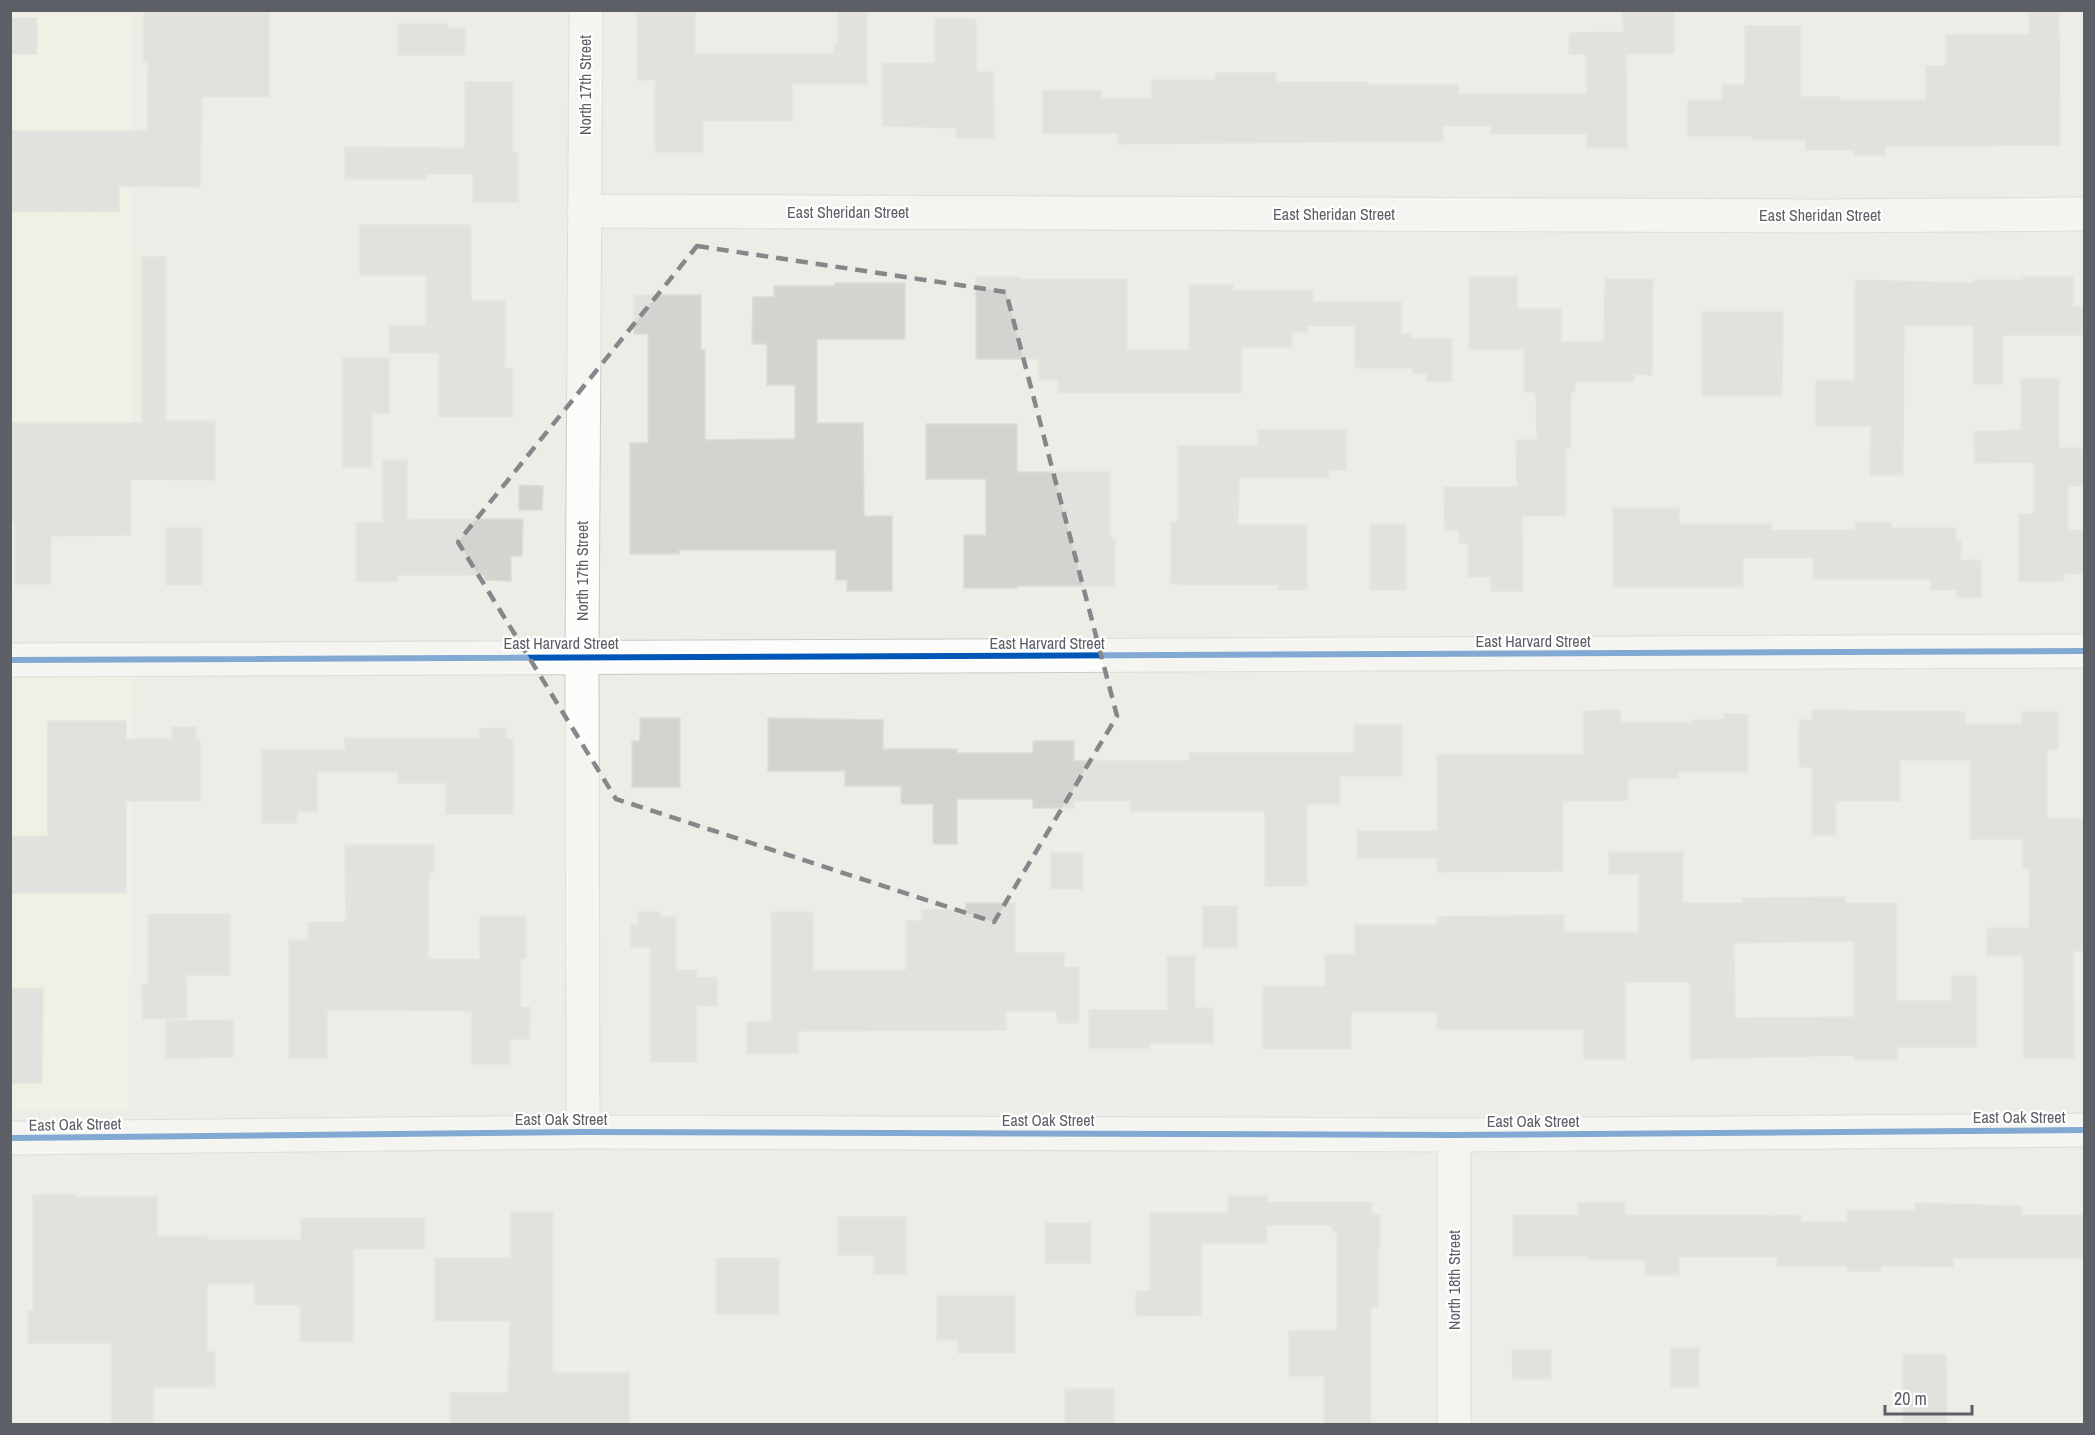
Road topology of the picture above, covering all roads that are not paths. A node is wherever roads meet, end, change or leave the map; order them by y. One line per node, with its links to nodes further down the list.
1 (586, 10): 2 (street, North 17th Street)
2 (584, 211): 3 (street, East Sheridan Street); 5 (street, North 17th Street)
3 (2085, 214)
4 (2085, 651): 5 (street, East Harvard Street)
5 (582, 657): 6 (street, East Harvard Street); 8 (street, North 17th Street)
6 (10, 660)
7 (2085, 1130): 9 (street, East Oak Street)
8 (583, 1132): 9 (street, East Oak Street); 10 (street, East Oak Street)
9 (1455, 1135): 11 (street, North 18th Street)
10 (10, 1138)
11 (1454, 1425)

